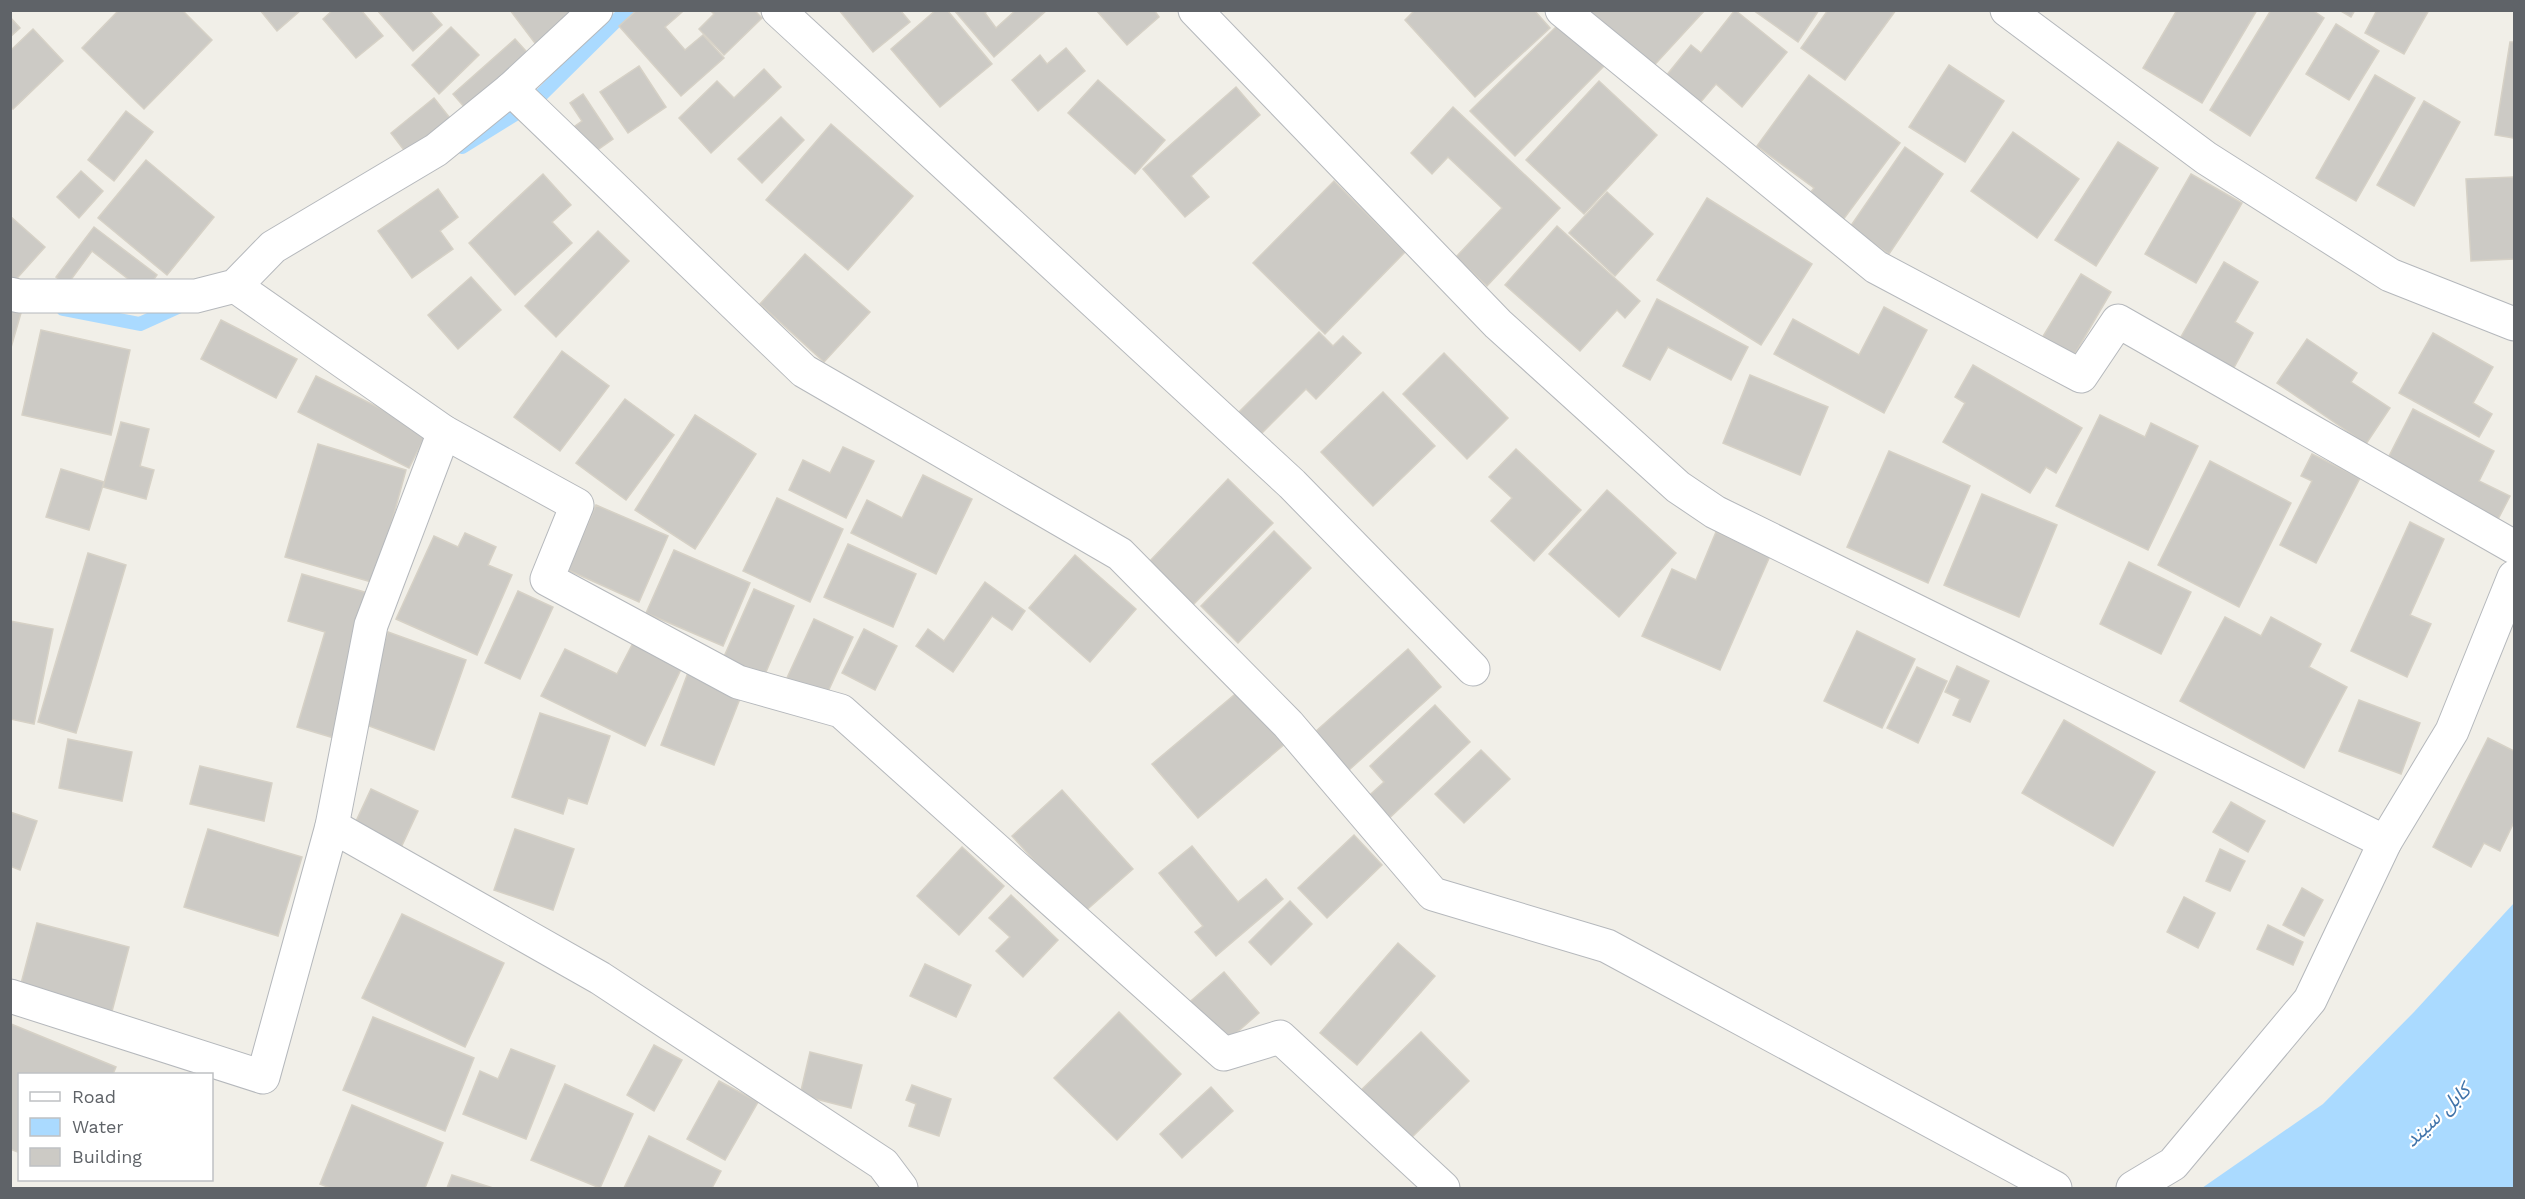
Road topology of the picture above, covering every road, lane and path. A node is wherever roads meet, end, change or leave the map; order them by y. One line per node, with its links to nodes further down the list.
1 (596, 10): 6 (street)
2 (778, 10): 13 (street)
3 (1195, 10): 15 (street)
4 (1562, 10): 11 (street)
5 (2007, 10): 9 (street)
6 (511, 89): 7 (street); 19 (street)
7 (235, 286): 8 (street); 10 (street)
8 (10, 294)
9 (2514, 324)
10 (444, 432): 14 (street); 18 (street)
11 (2514, 547)
12 (2514, 577): 15 (street)
13 (1473, 669)
14 (332, 826): 16 (street); 17 (street)
15 (2385, 842): 20 (street)
16 (10, 996)
17 (901, 1188)
18 (1443, 1188)
19 (2055, 1188)
20 (2133, 1188)

